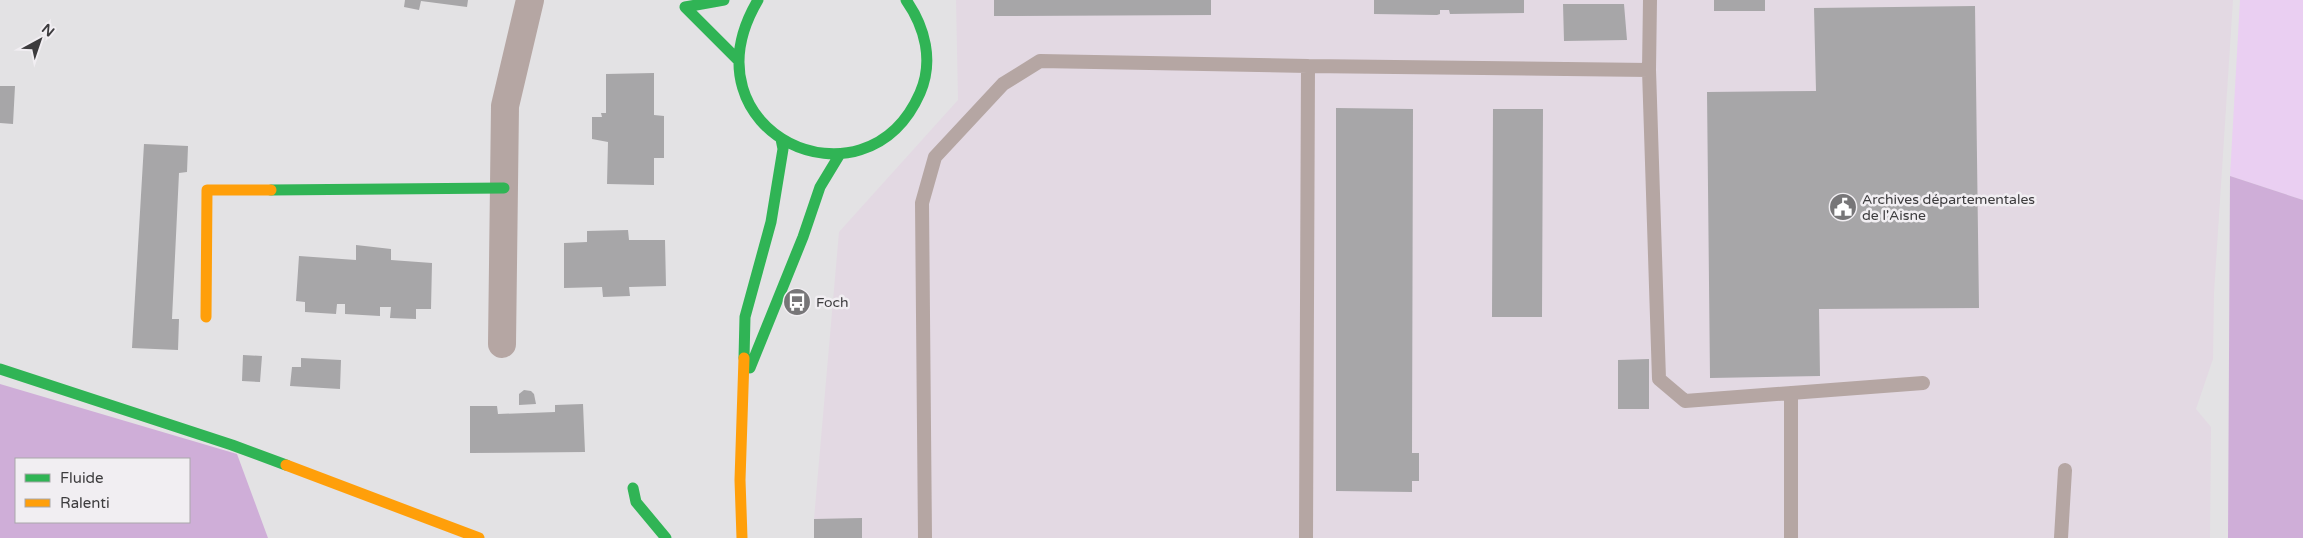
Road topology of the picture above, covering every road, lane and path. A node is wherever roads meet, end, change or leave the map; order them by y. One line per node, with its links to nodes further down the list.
1 (530, 0): 13 (street)
2 (724, 0): 6 (street)
3 (758, 0): 8 (street)
4 (906, 0): 7 (street)
5 (1650, 0): 10 (lane)
6 (679, 3): 8 (street)
7 (916, 6): 12 (street)
8 (737, 59): 11 (street)
9 (1308, 66): 10 (lane); 25 (lane); 26 (lane)
10 (1649, 70): 19 (lane)
11 (781, 140): 12 (street); 18 (street)
12 (840, 154): 18 (street)
13 (504, 188): 14 (street); 15 (street)
14 (206, 317)
15 (502, 344)
16 (0, 369): 22 (street)
17 (1923, 383): 19 (lane)
18 (743, 386): 24 (street)
19 (1791, 393): 27 (lane)
20 (2065, 470): 28 (lane)
21 (633, 488): 23 (street)
22 (479, 538)
23 (666, 538)
24 (742, 538)
25 (925, 538)
26 (1306, 538)
27 (1791, 538)
28 (2061, 538)

